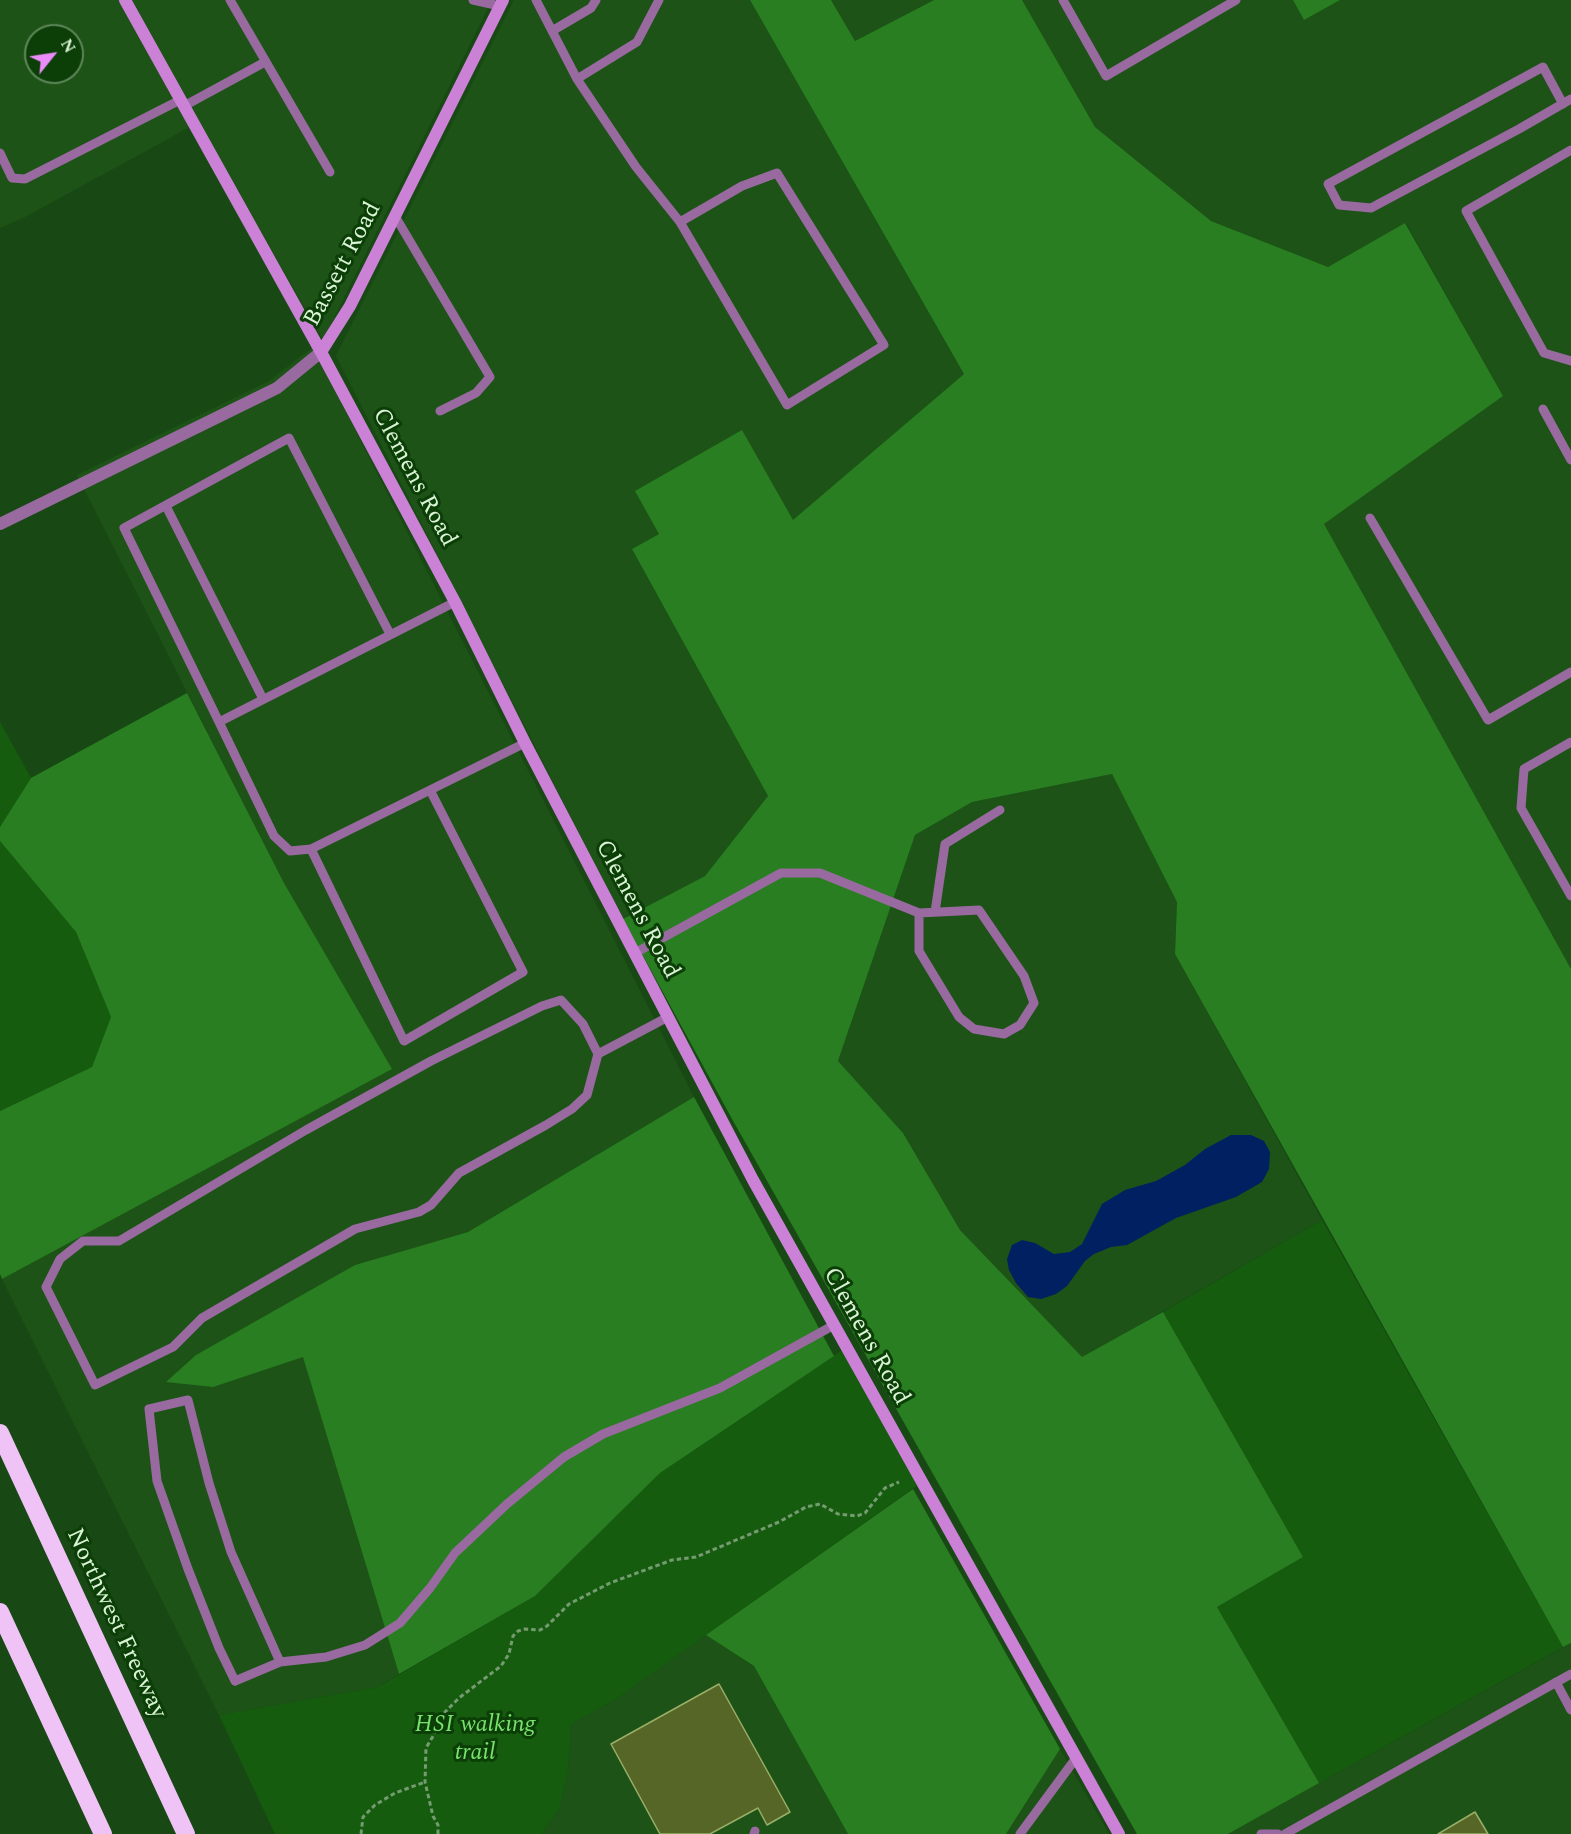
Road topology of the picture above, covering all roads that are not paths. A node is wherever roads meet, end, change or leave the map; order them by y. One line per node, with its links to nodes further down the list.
1 (125, 0): 14 (street, Clemens Road)
2 (230, 0): 11 (lane)
3 (473, 0): 9 (lane)
4 (536, 0): 10 (lane)
5 (596, 0): 10 (lane)
6 (659, 0): 12 (lane)
7 (1063, 0): 8 (lane)
8 (1236, 0)
9 (502, 3): 18 (street, Bassett Road)
10 (552, 31): 12 (lane)
11 (265, 62): 14 (lane); 17 (lane)
12 (577, 79): 19 (lane)
13 (1567, 101): 13 (lane)
14 (182, 103): 16 (lane); 20 (street, Clemens Road)
15 (1571, 150): 21 (lane)
16 (0, 153)
17 (330, 172)
18 (395, 216): 20 (street, Bassett Road); 23 (lane)
19 (680, 222): 19 (lane)
20 (321, 352): 27 (street, Bassett Road); 28 (street, Clemens Road)
21 (1571, 361)
22 (1543, 409): 24 (lane)
23 (440, 411)
24 (1571, 460)
25 (166, 506): 29 (lane); 31 (lane); 32 (lane)
26 (1370, 518): 30 (lane)
27 (0, 524)
28 (455, 602): 29 (lane); 34 (street, Clemens Road)
29 (390, 634): 31 (lane)
30 (1571, 672)
31 (263, 699): 32 (lane)
32 (219, 722): 37 (lane)
33 (1571, 742): 38 (lane)
34 (525, 743): 35 (lane); 41 (street, Clemens Road)
35 (430, 790): 37 (lane); 37 (lane)
36 (1000, 810): 39 (lane)
37 (311, 849)
38 (1571, 896)
39 (935, 912): 40 (lane); 40 (lane)
40 (919, 913): 41 (lane)
41 (635, 953): 42 (street, Clemens Road)
42 (668, 1017): 43 (lane); 44 (street, Clemens Road)
43 (598, 1054): 43 (lane)
44 (834, 1325): 47 (lane); 51 (street, Clemens Road)
45 (0, 1433): 53 (highway, Northwest Freeway)
46 (0, 1612): 52 (highway)
47 (280, 1662): 47 (lane)
48 (1571, 1674): 49 (lane)
49 (1556, 1682): 50 (lane); 58 (lane)
50 (1571, 1710)
51 (1076, 1758): 54 (lane); 55 (street, Clemens Road)
52 (103, 1834)
53 (186, 1834)
54 (1020, 1834)
55 (1119, 1834)
56 (1261, 1834): 57 (lane)
57 (1278, 1834)
58 (1285, 1834)

